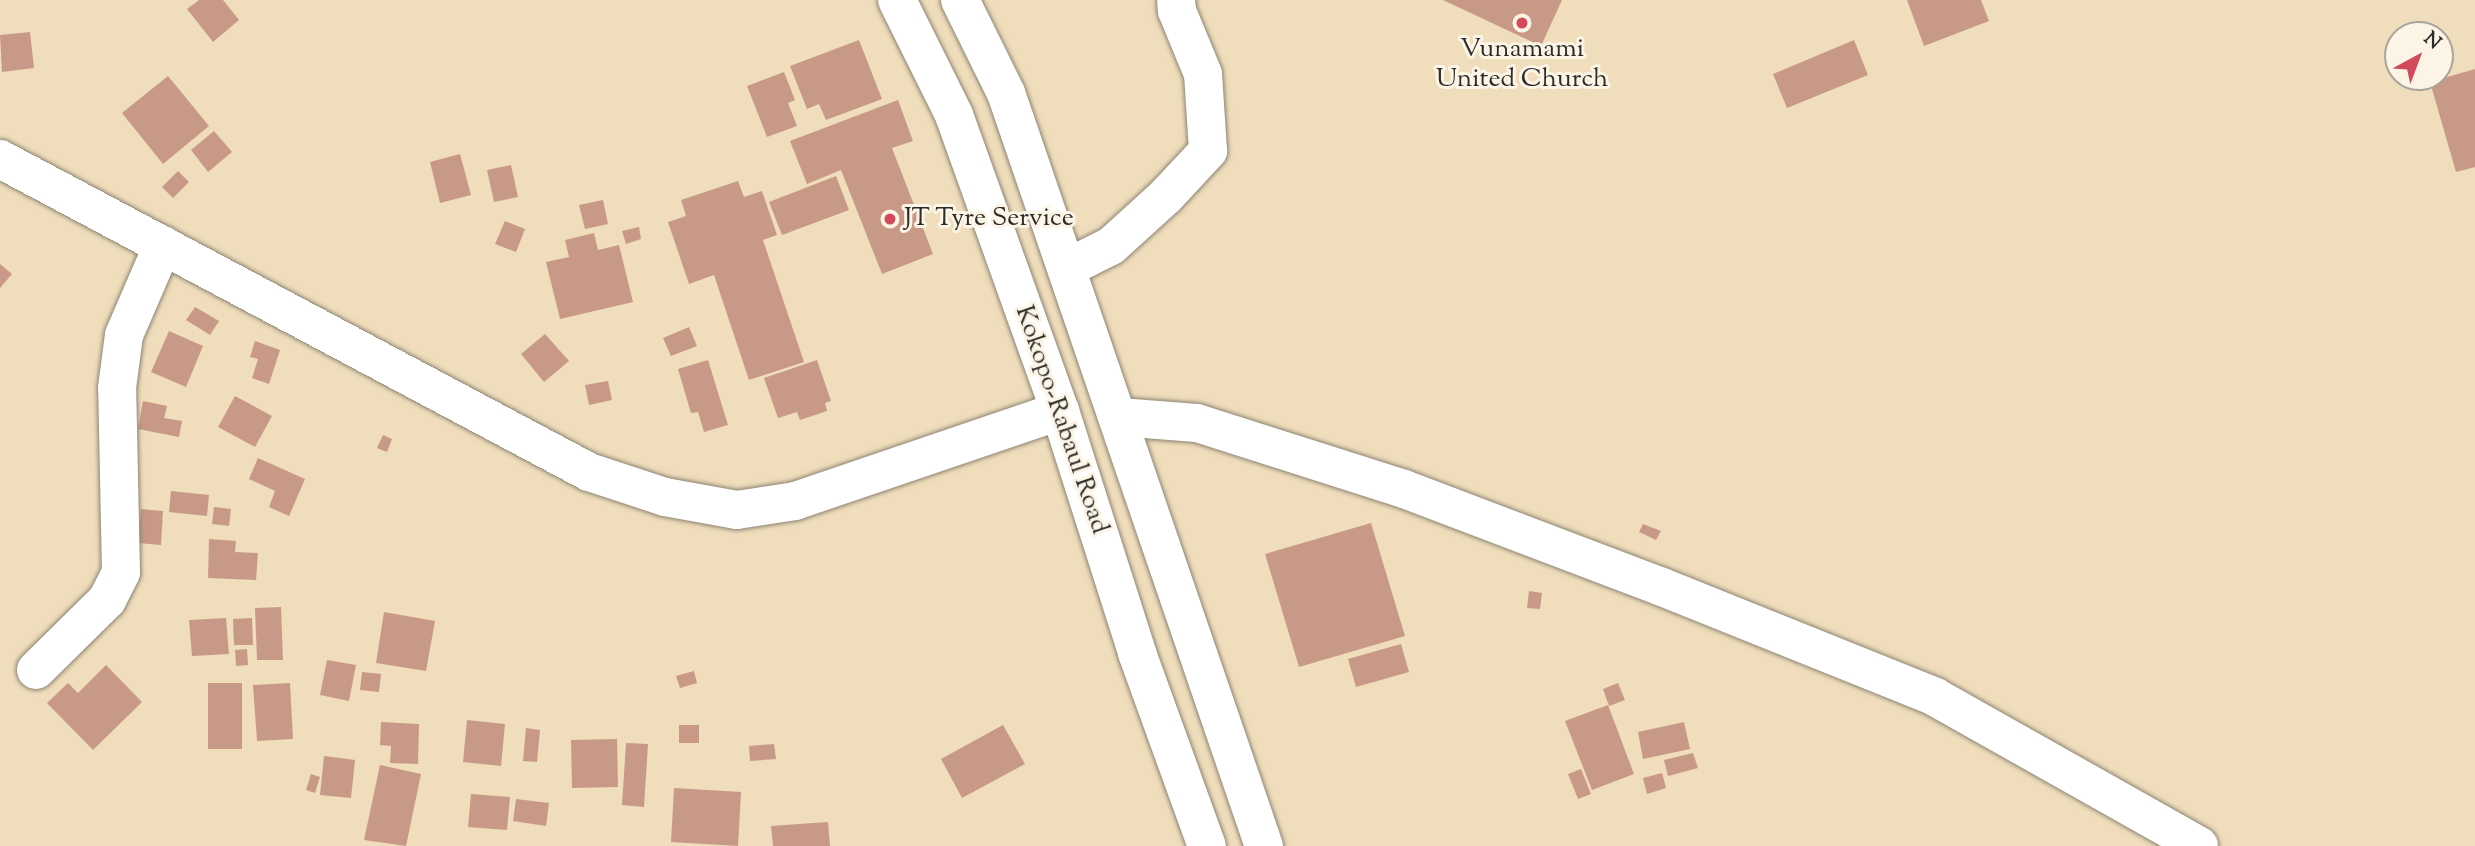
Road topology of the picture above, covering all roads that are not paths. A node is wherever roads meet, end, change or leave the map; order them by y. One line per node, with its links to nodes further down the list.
1 (897, 0): 7 (street, Kokopo-Rabaul Road)
2 (960, 0): 6 (street, Kokopo-Rabaul Road)
3 (1176, 0): 6 (street)
4 (0, 159): 5 (street)
5 (163, 245): 7 (street); 9 (street)
6 (1067, 268): 8 (street, Kokopo-Rabaul Road)
7 (1060, 411): 10 (street, Kokopo-Rabaul Road)
8 (1119, 418): 11 (street, Kokopo-Rabaul Road); 12 (street)
9 (36, 670)
10 (1207, 846)
11 (1264, 846)
12 (2199, 846)

